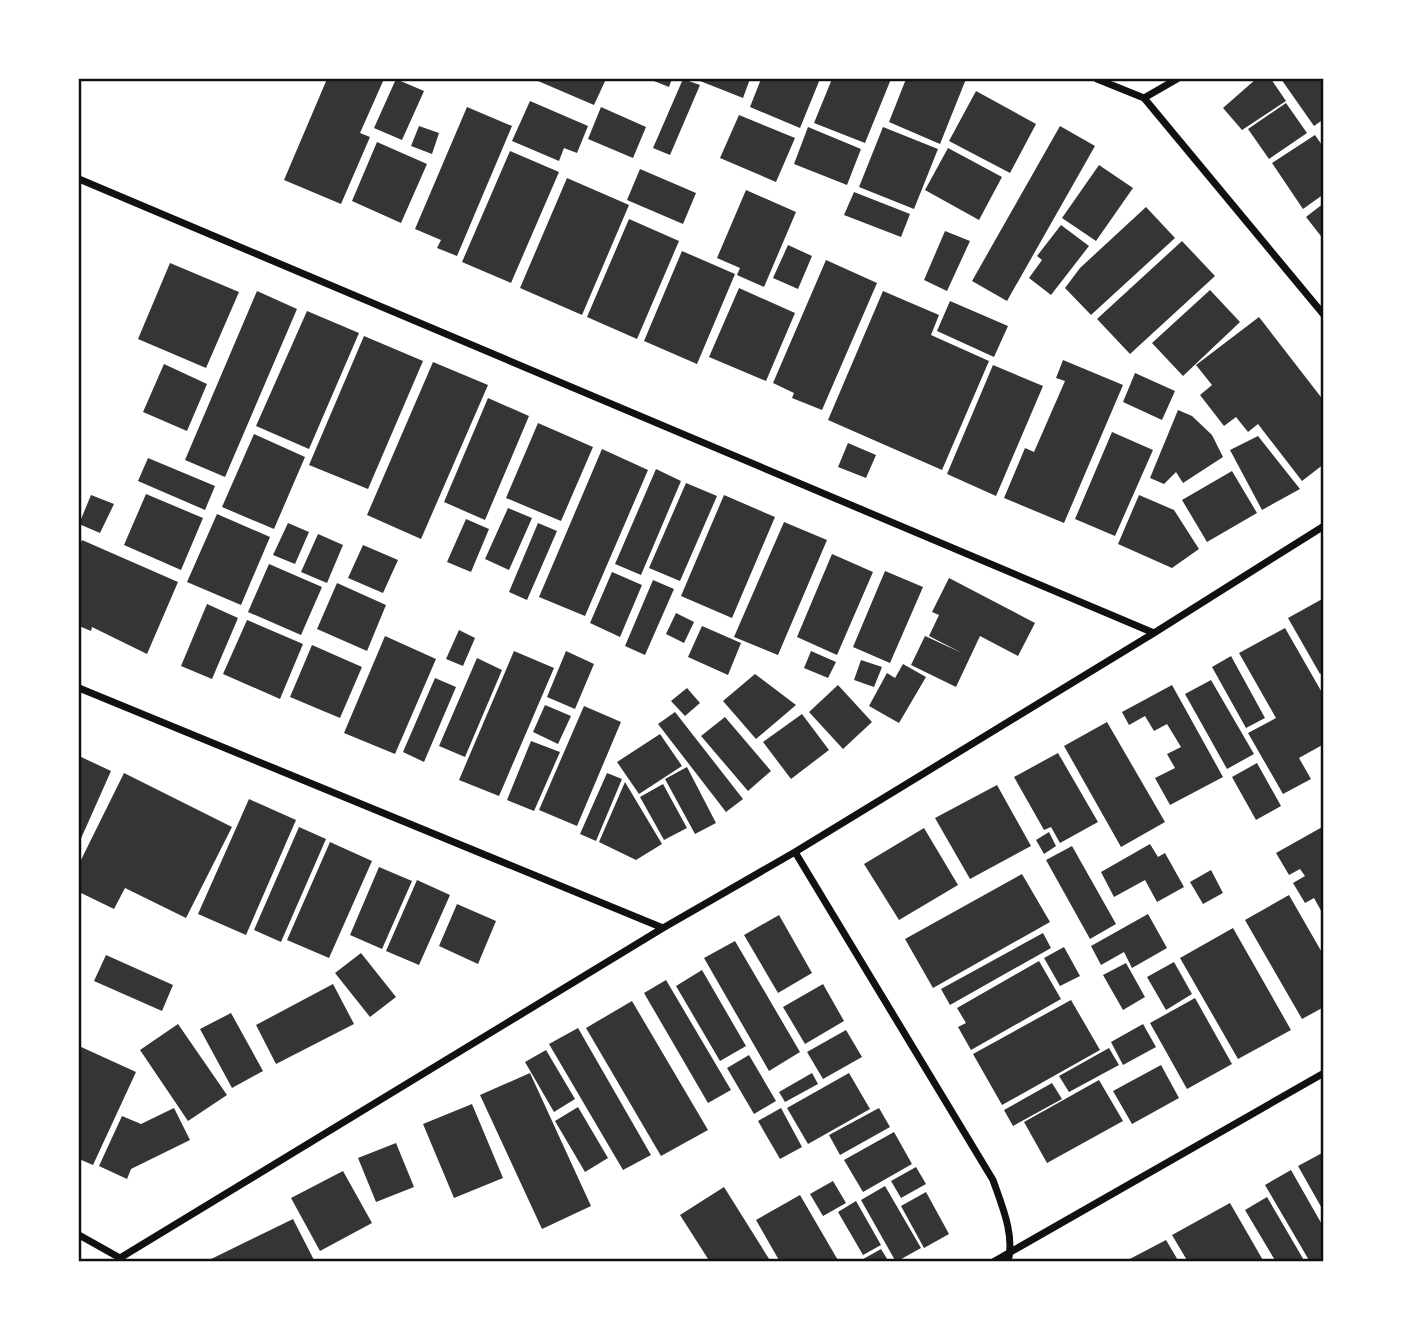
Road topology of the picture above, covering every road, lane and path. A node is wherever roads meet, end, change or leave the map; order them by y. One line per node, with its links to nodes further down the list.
1 (1097, 79): 3 (street)
2 (1177, 79): 3 (street)
3 (1144, 98): 5 (street)
4 (79, 179): 7 (street)
5 (1324, 316)
6 (1324, 526): 7 (street)
7 (1154, 633): 9 (street)
8 (79, 688): 10 (street)
9 (795, 852): 10 (street); 13 (street)
10 (663, 928): 14 (street)
11 (1324, 1073): 13 (street)
12 (79, 1235): 14 (street)
13 (1010, 1253): 15 (street); 16 (street)
14 (121, 1260)
15 (993, 1262)
16 (1008, 1262)

